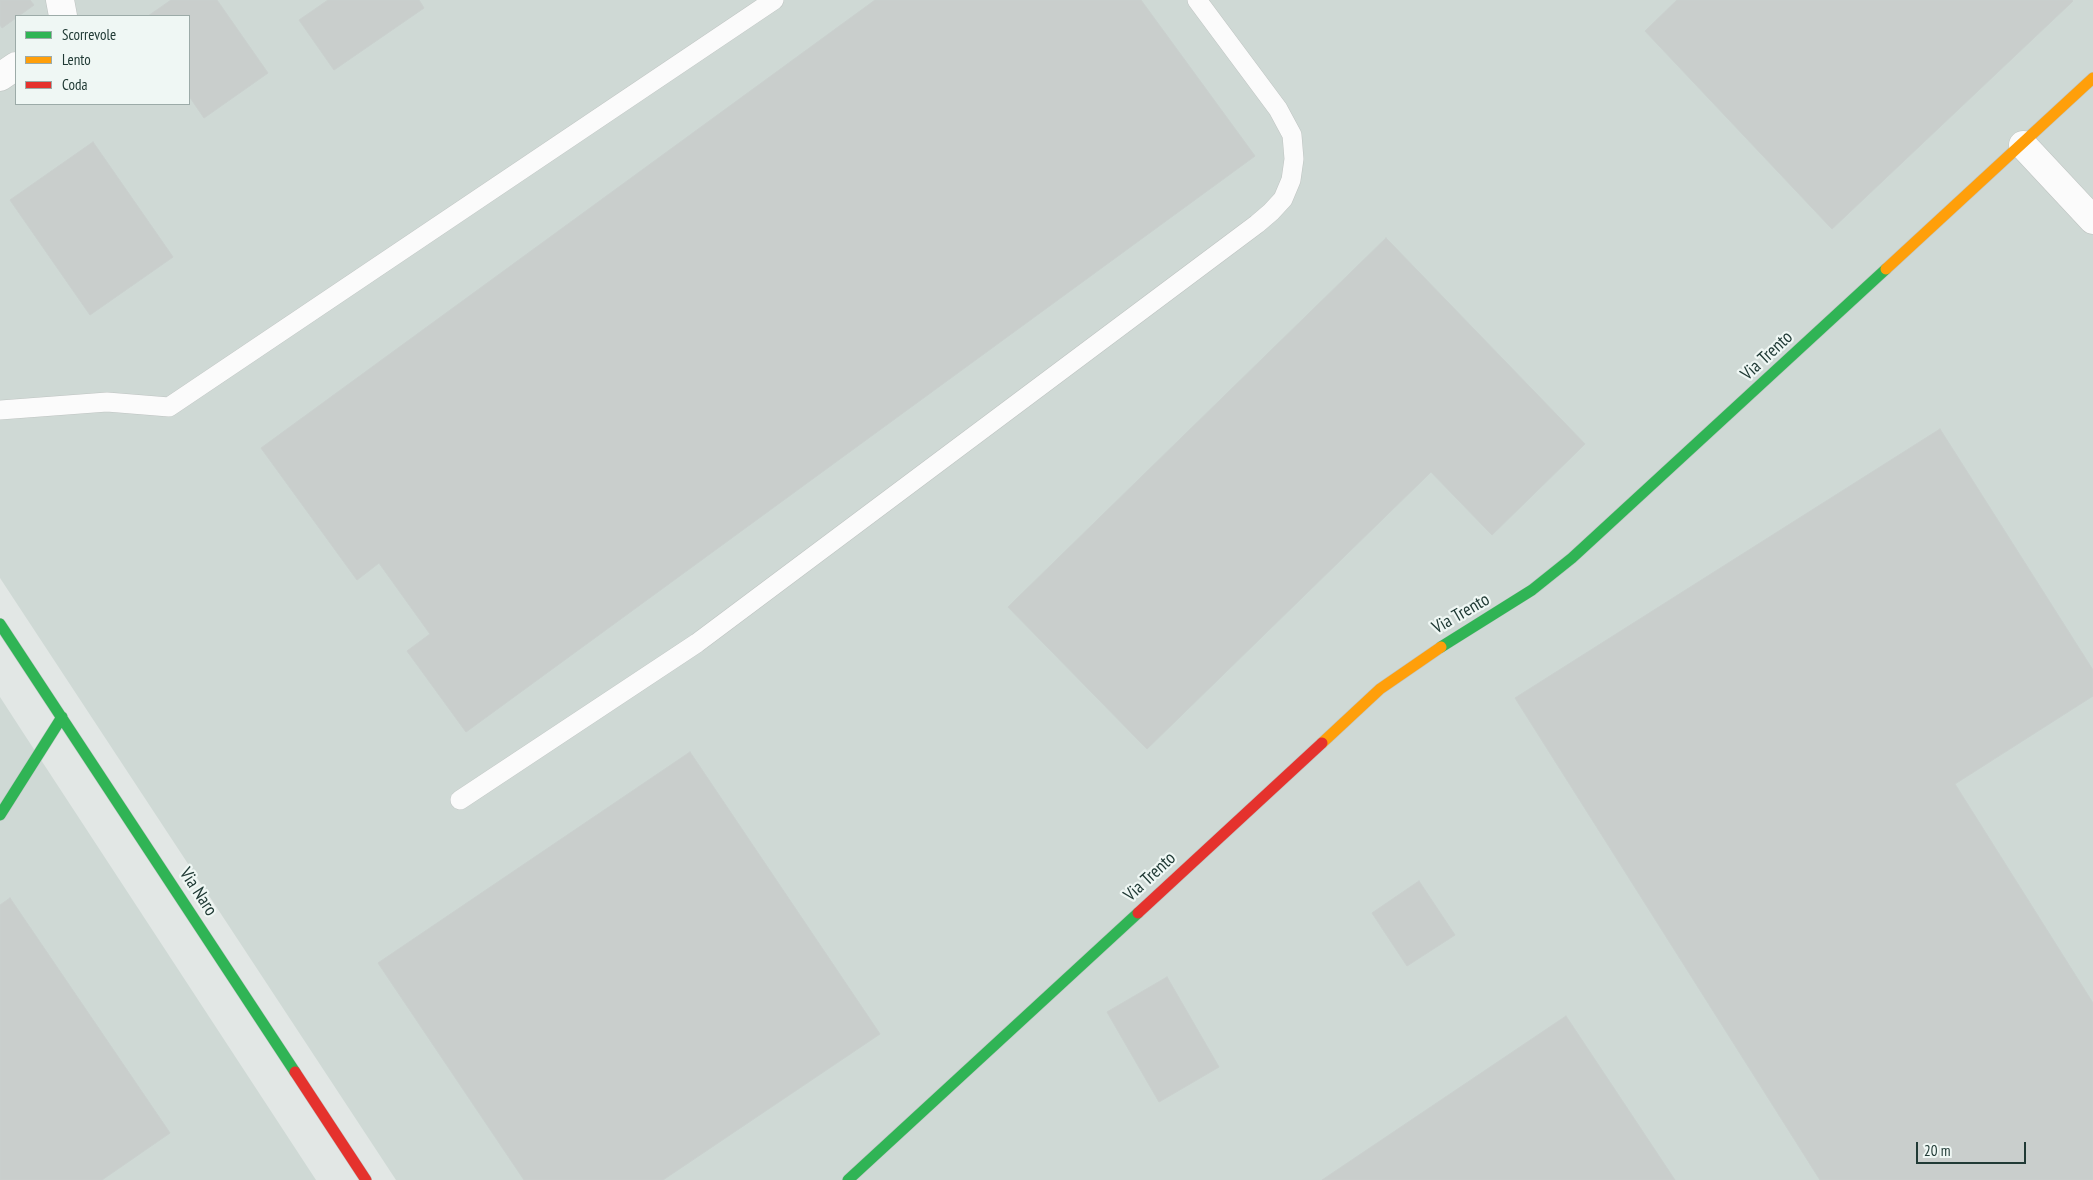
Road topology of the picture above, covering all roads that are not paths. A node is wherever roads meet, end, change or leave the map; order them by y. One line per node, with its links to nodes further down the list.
1 (60, 0): 4 (street)
2 (774, 0): 10 (lane)
3 (1197, 0): 13 (lane)
4 (63, 15)
5 (15, 67): 6 (street)
6 (0, 76)
7 (2093, 78): 8 (street, Via Trento)
8 (2023, 145): 9 (street); 16 (street, Via Trento)
9 (2093, 220)
10 (0, 410)
11 (0, 624): 12 (street, Via Naro)
12 (62, 718): 14 (street); 15 (street, Via Naro)
13 (460, 800)
14 (0, 815)
15 (366, 1180)
16 (848, 1180)

